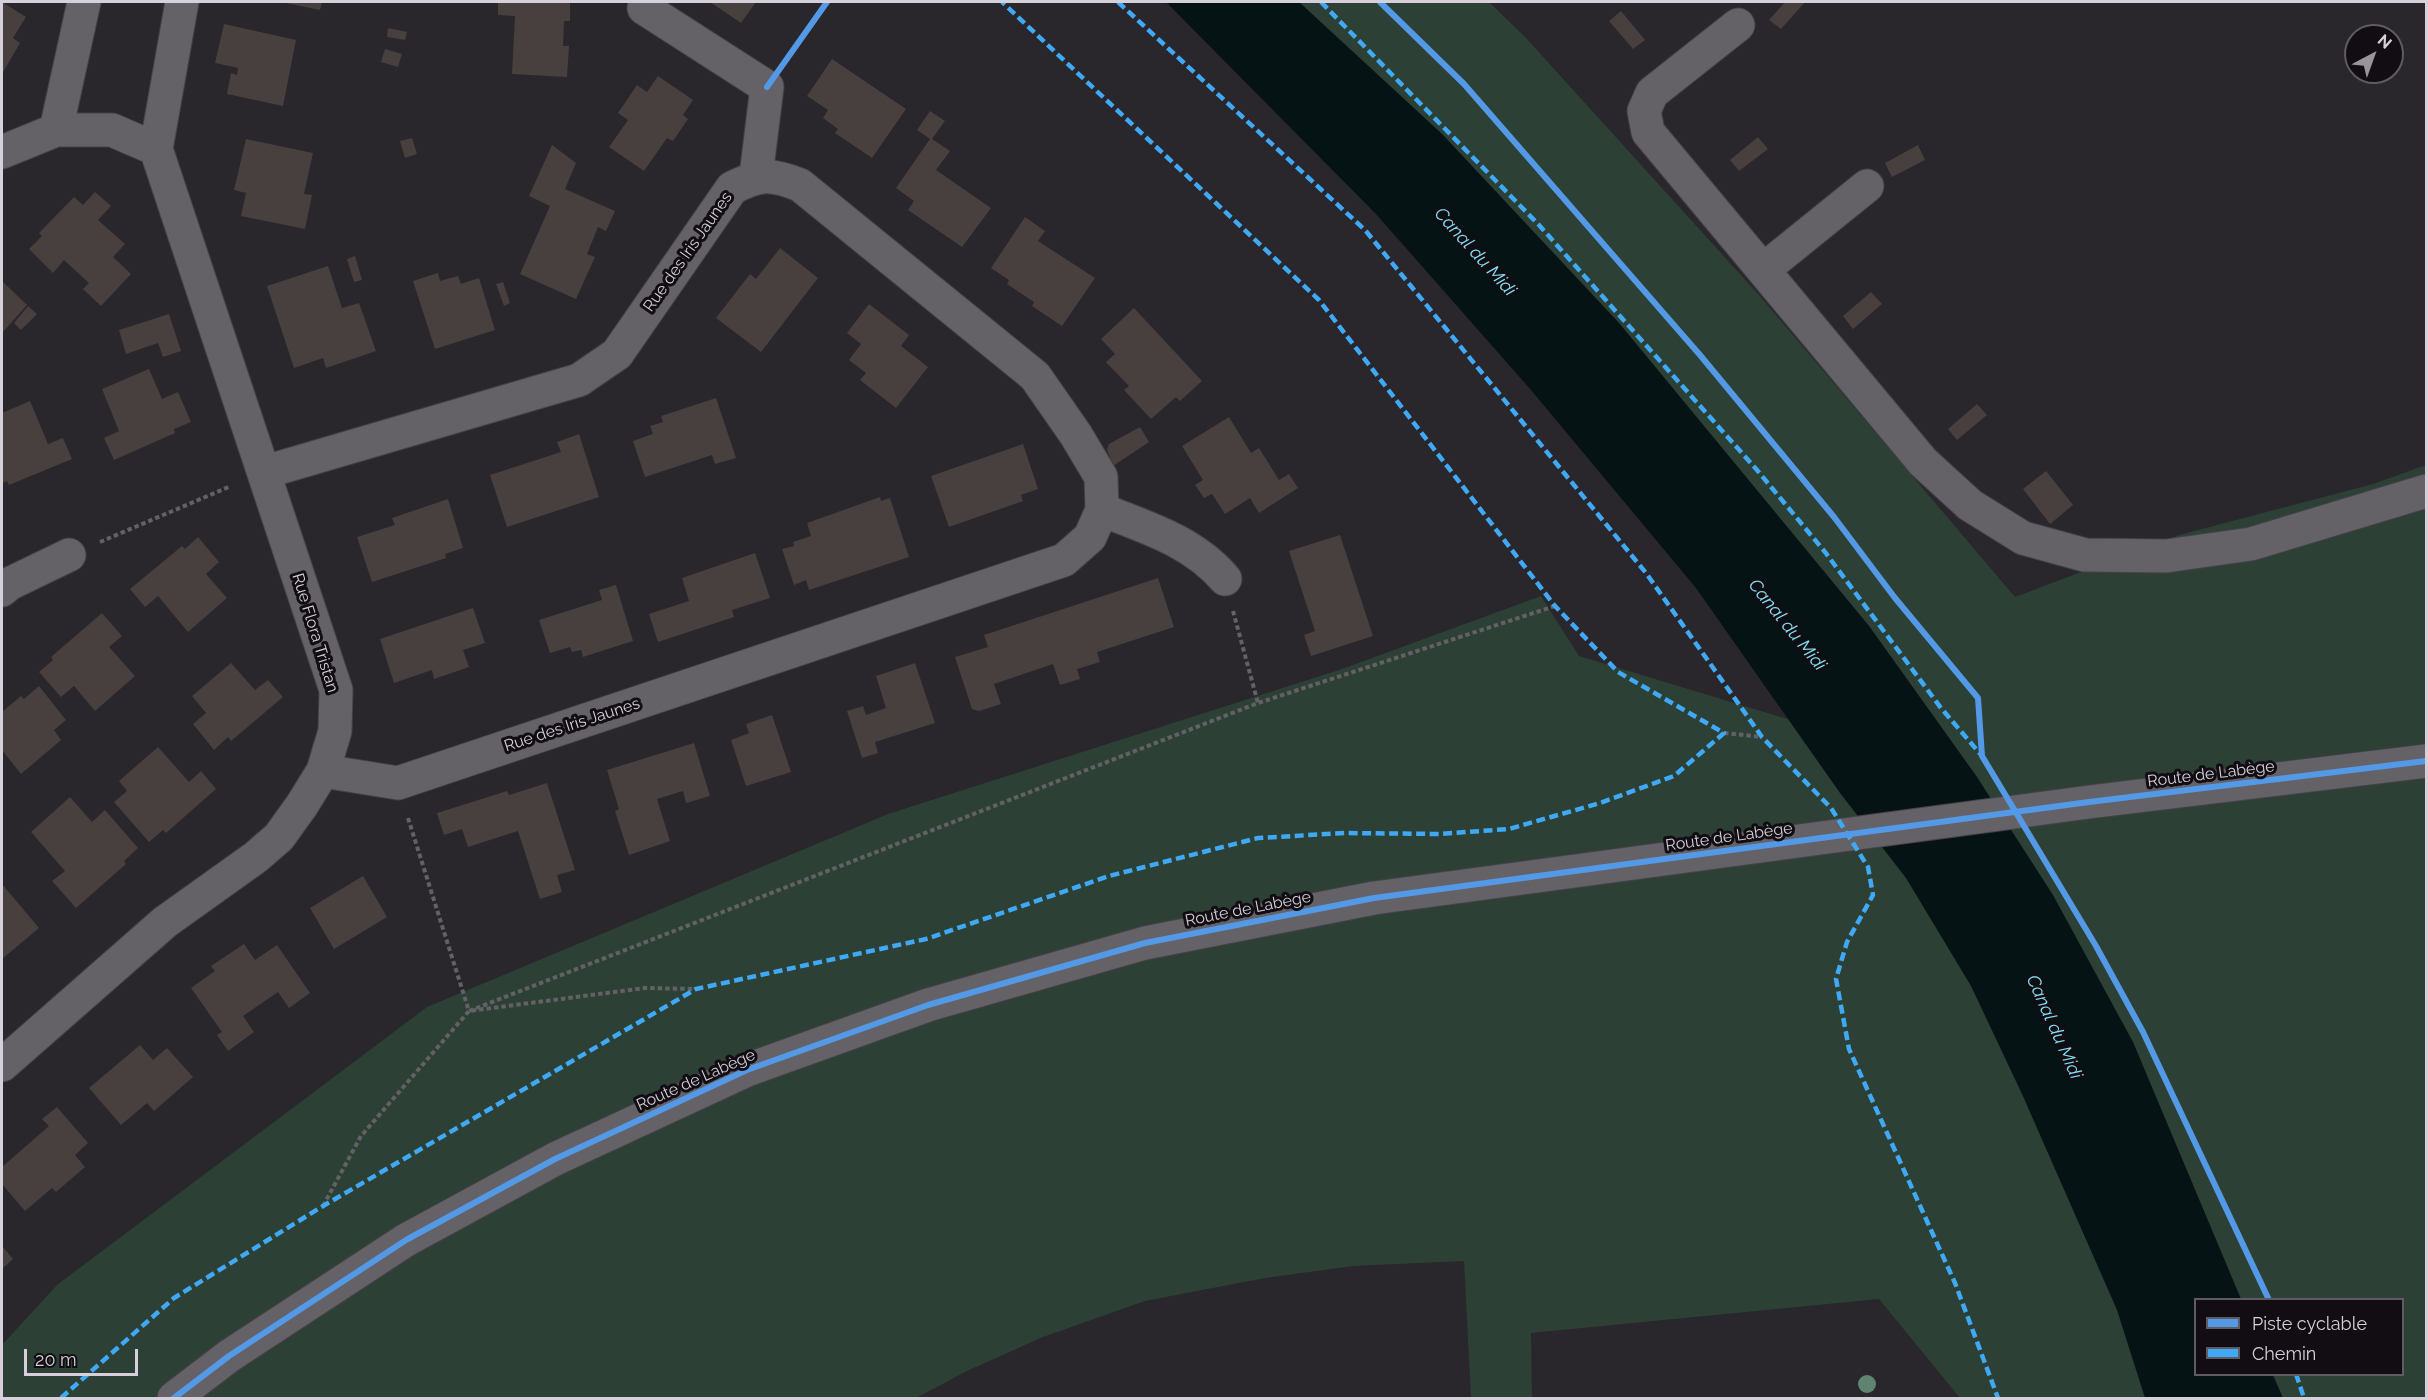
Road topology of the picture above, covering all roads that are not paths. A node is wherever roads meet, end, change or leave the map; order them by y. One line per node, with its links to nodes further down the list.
1 (84, 2): 5 (street)
2 (182, 2): 6 (street, Rue Flora Tristan)
3 (644, 8): 8 (street)
4 (1738, 25): 10 (street)
5 (57, 130): 6 (street); 7 (street)
6 (156, 149): 11 (street, Rue Flora Tristan)
7 (2, 152)
8 (756, 176): 11 (street, Rue des Iris Jaunes); 13 (street, Rue des Iris Jaunes)
9 (1867, 186): 10 (street)
10 (1763, 270): 12 (street)
11 (265, 472): 18 (street, Rue Flora Tristan)
12 (2427, 491)
13 (1102, 510): 15 (street); 18 (street, Rue des Iris Jaunes)
14 (69, 555): 16 (street)
15 (1225, 579)
16 (2, 590)
17 (2427, 761): 20 (street, Route de Labège)
18 (322, 771): 19 (street, Rue Flora Tristan)
19 (2, 1065)
20 (174, 1398)

